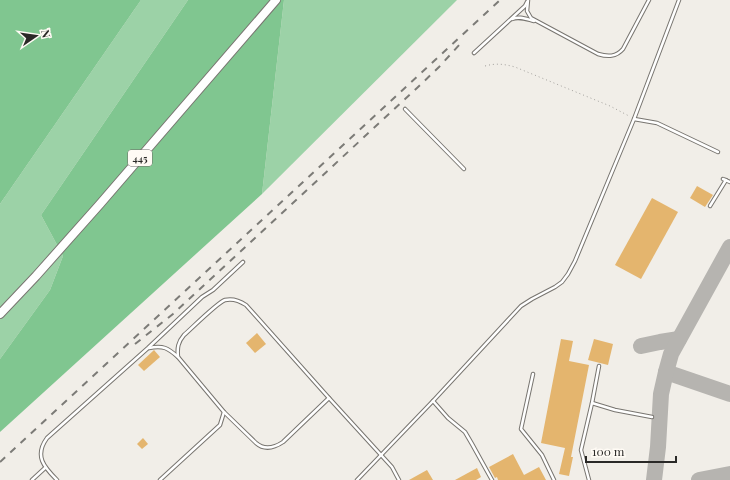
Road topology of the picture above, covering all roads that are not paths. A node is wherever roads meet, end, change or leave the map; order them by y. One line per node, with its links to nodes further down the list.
1 (276, 0): 15 (main road, 445)
2 (649, 0): 6 (lane)
3 (680, 0): 9 (lane)
4 (528, 1): 5 (lane); 6 (lane)
5 (508, 21): 6 (lane); 7 (lane)
6 (538, 22)
7 (474, 53)
8 (405, 108): 11 (lane)
9 (634, 119): 10 (lane); 21 (lane)
10 (718, 152)
11 (464, 169)
12 (730, 182): 13 (lane)
13 (710, 206)
14 (243, 262): 16 (lane)
15 (0, 314)
16 (148, 348): 17 (lane); 26 (lane)
17 (178, 358): 20 (lane); 23 (lane)
18 (599, 366): 22 (lane)
19 (533, 374): 33 (lane)
20 (329, 398): 23 (lane); 25 (lane)
21 (433, 401): 25 (lane); 32 (lane)
22 (592, 403): 24 (lane); 34 (lane)
23 (224, 412): 29 (lane)
24 (652, 417)
25 (381, 455): 30 (lane); 31 (lane)
26 (45, 468): 27 (lane); 28 (lane)
27 (32, 480)
28 (57, 480)
29 (160, 480)
30 (357, 480)
31 (399, 480)
32 (492, 480)
33 (554, 480)
34 (589, 480)

